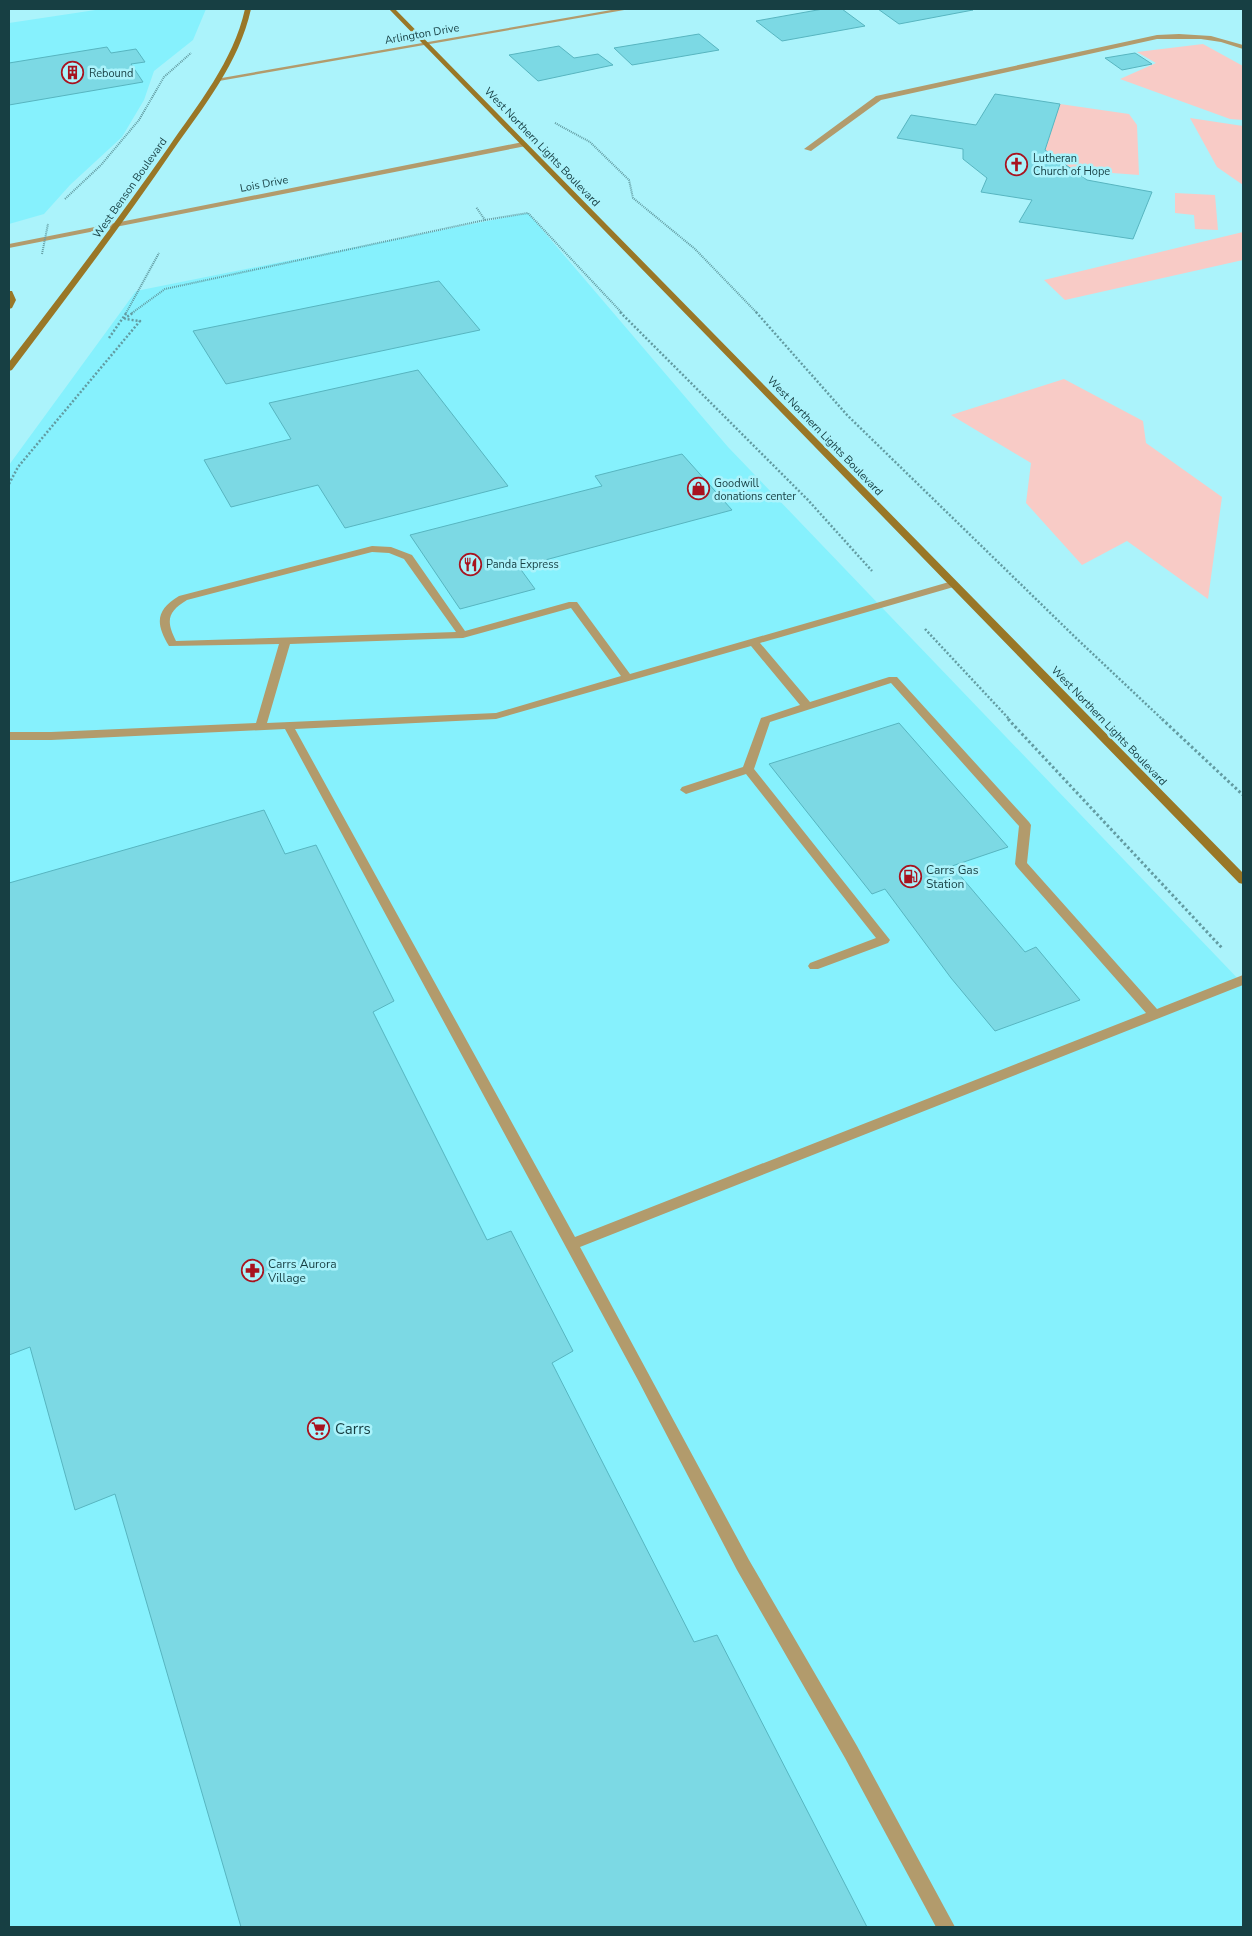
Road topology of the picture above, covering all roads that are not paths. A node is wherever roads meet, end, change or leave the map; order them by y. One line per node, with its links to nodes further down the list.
1 (248, 9): 6 (main road, West Benson Boulevard)
2 (392, 9): 4 (main road, West Northern Lights Boulevard)
3 (627, 9): 4 (street, Arlington Drive)
4 (426, 44): 6 (street, Arlington Drive); 7 (main road, West Northern Lights Boulevard)
5 (1243, 47): 8 (street)
6 (219, 79): 9 (main road, West Benson Boulevard)
7 (523, 144): 9 (street, Lois Drive); 14 (main road, West Northern Lights Boulevard)
8 (808, 149)
9 (118, 225): 10 (street, Lois Drive); 13 (main road, West Benson Boulevard)
10 (9, 246)
11 (9, 293): 12 (main road)
12 (9, 306)
13 (9, 368)
14 (954, 584): 17 (street); 25 (main road, West Northern Lights Boulevard)
15 (463, 636): 16 (street); 16 (street); 18 (street)
16 (285, 642): 21 (street)
17 (753, 642): 18 (street); 19 (street)
18 (628, 678): 20 (street)
19 (807, 706): 23 (street); 28 (street)
20 (288, 725): 21 (street); 29 (street)
21 (261, 726): 22 (street)
22 (9, 736)
23 (748, 769): 24 (street); 26 (street)
24 (686, 790)
25 (1243, 880)
26 (814, 966)
27 (1243, 980): 28 (street)
28 (1155, 1015): 29 (street)
29 (572, 1244): 30 (street)
30 (946, 1927)

